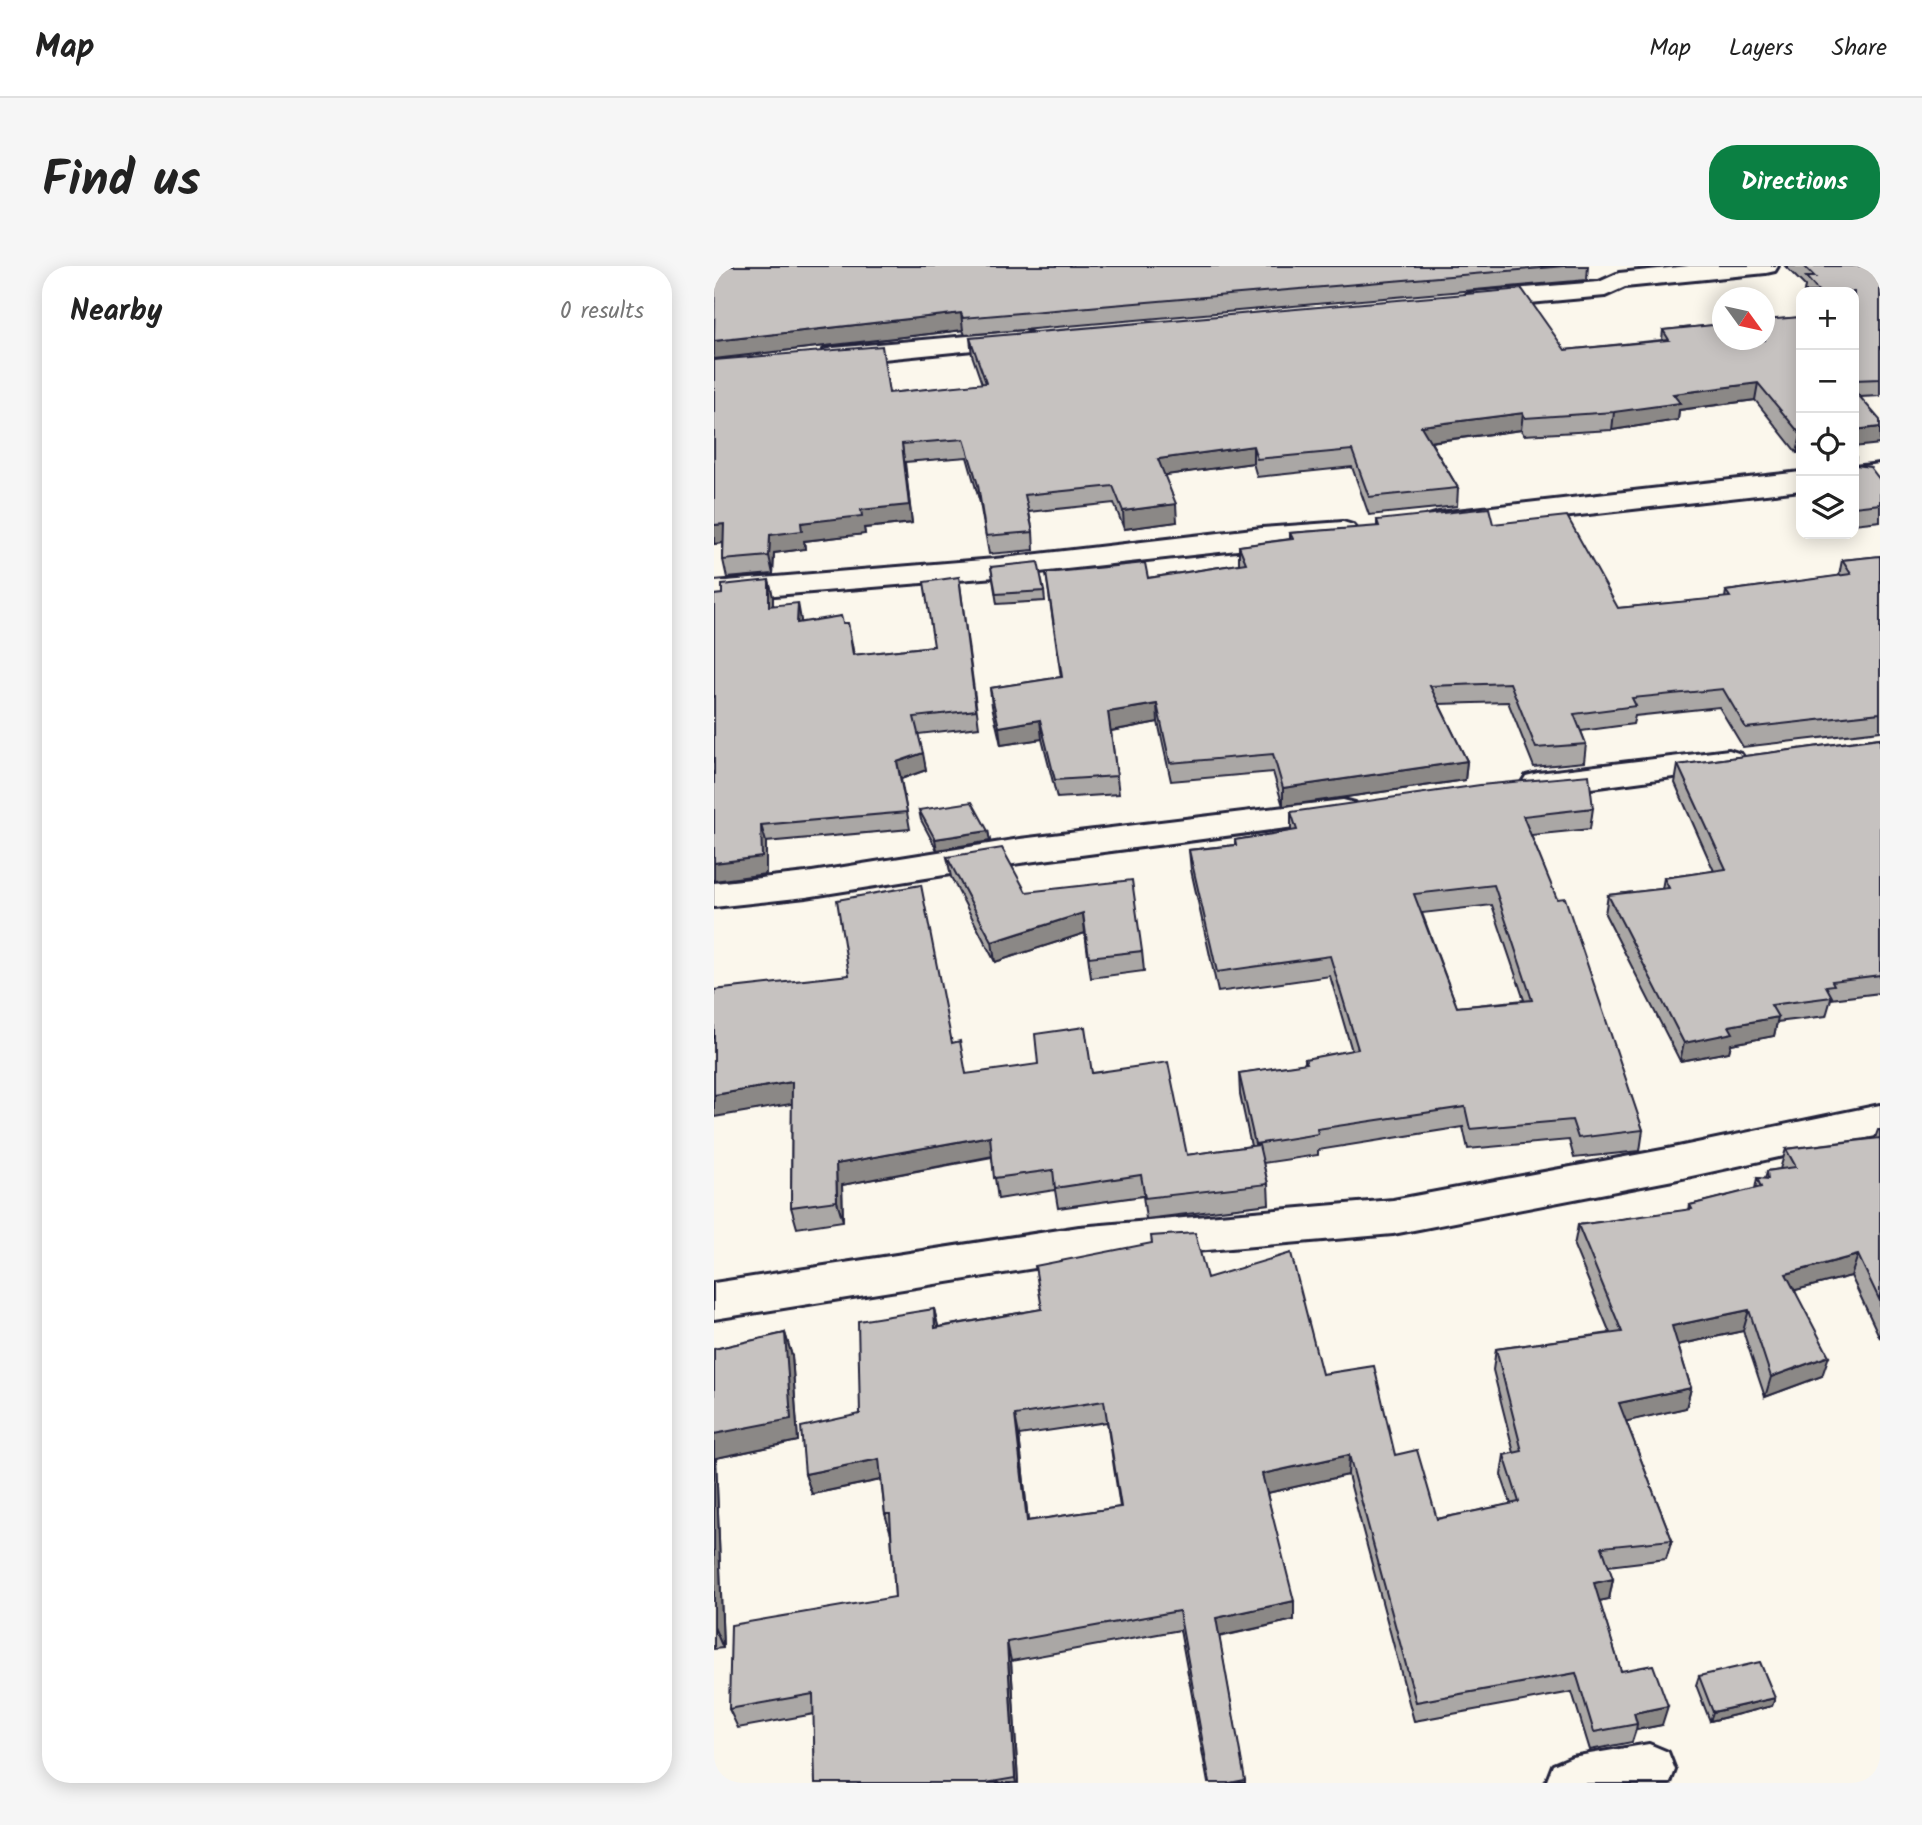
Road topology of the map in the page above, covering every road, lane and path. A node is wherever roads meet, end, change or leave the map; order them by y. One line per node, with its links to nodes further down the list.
1 (1766, 266): 2 (street)
2 (1452, 301)
3 (1048, 337): 4 (street)
4 (811, 358)
5 (1880, 472): 6 (street)
6 (1859, 474)
7 (1796, 482): 8 (street)
8 (1411, 525)
9 (1370, 529): 10 (street)
10 (714, 591)
11 (1758, 757): 12 (street)
12 (1502, 789)
13 (1379, 806): 14 (street)
14 (714, 895)
15 (1880, 1120): 16 (street)
16 (714, 1301)
17 (1649, 1770): 18 (street)
18 (1572, 1783)

